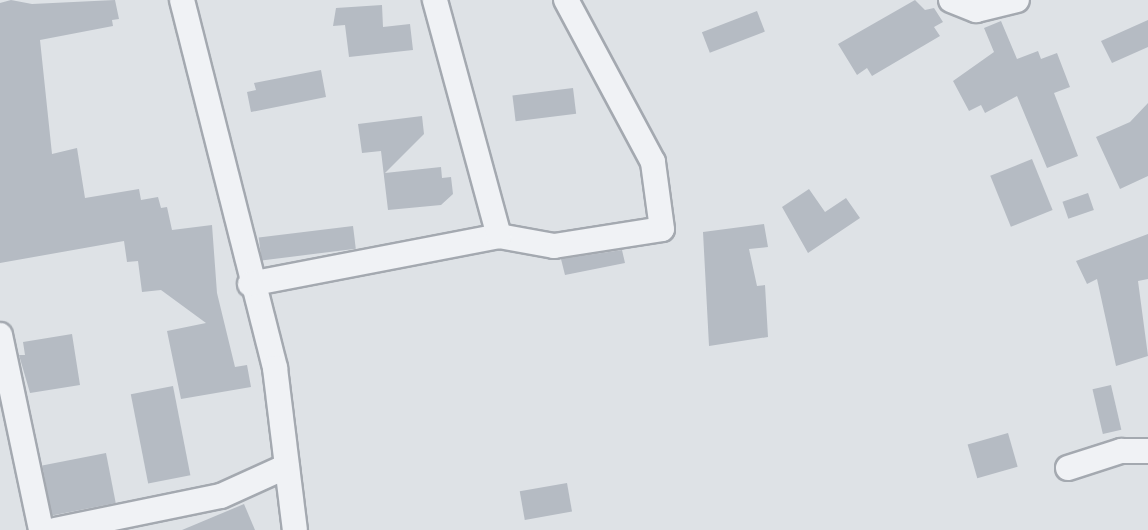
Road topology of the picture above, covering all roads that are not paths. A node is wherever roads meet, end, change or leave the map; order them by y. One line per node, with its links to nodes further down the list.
1 (182, 0): 7 (street)
2 (435, 0): 6 (street)
3 (566, 0): 6 (street)
4 (951, 0): 5 (street)
5 (1017, 0)
6 (499, 236): 7 (street)
7 (250, 284): 10 (street)
8 (0, 335): 12 (street)
9 (1148, 451): 11 (street)
10 (287, 466): 13 (street); 14 (street)
11 (1068, 468)
12 (41, 530)
13 (55, 530)
14 (295, 530)

